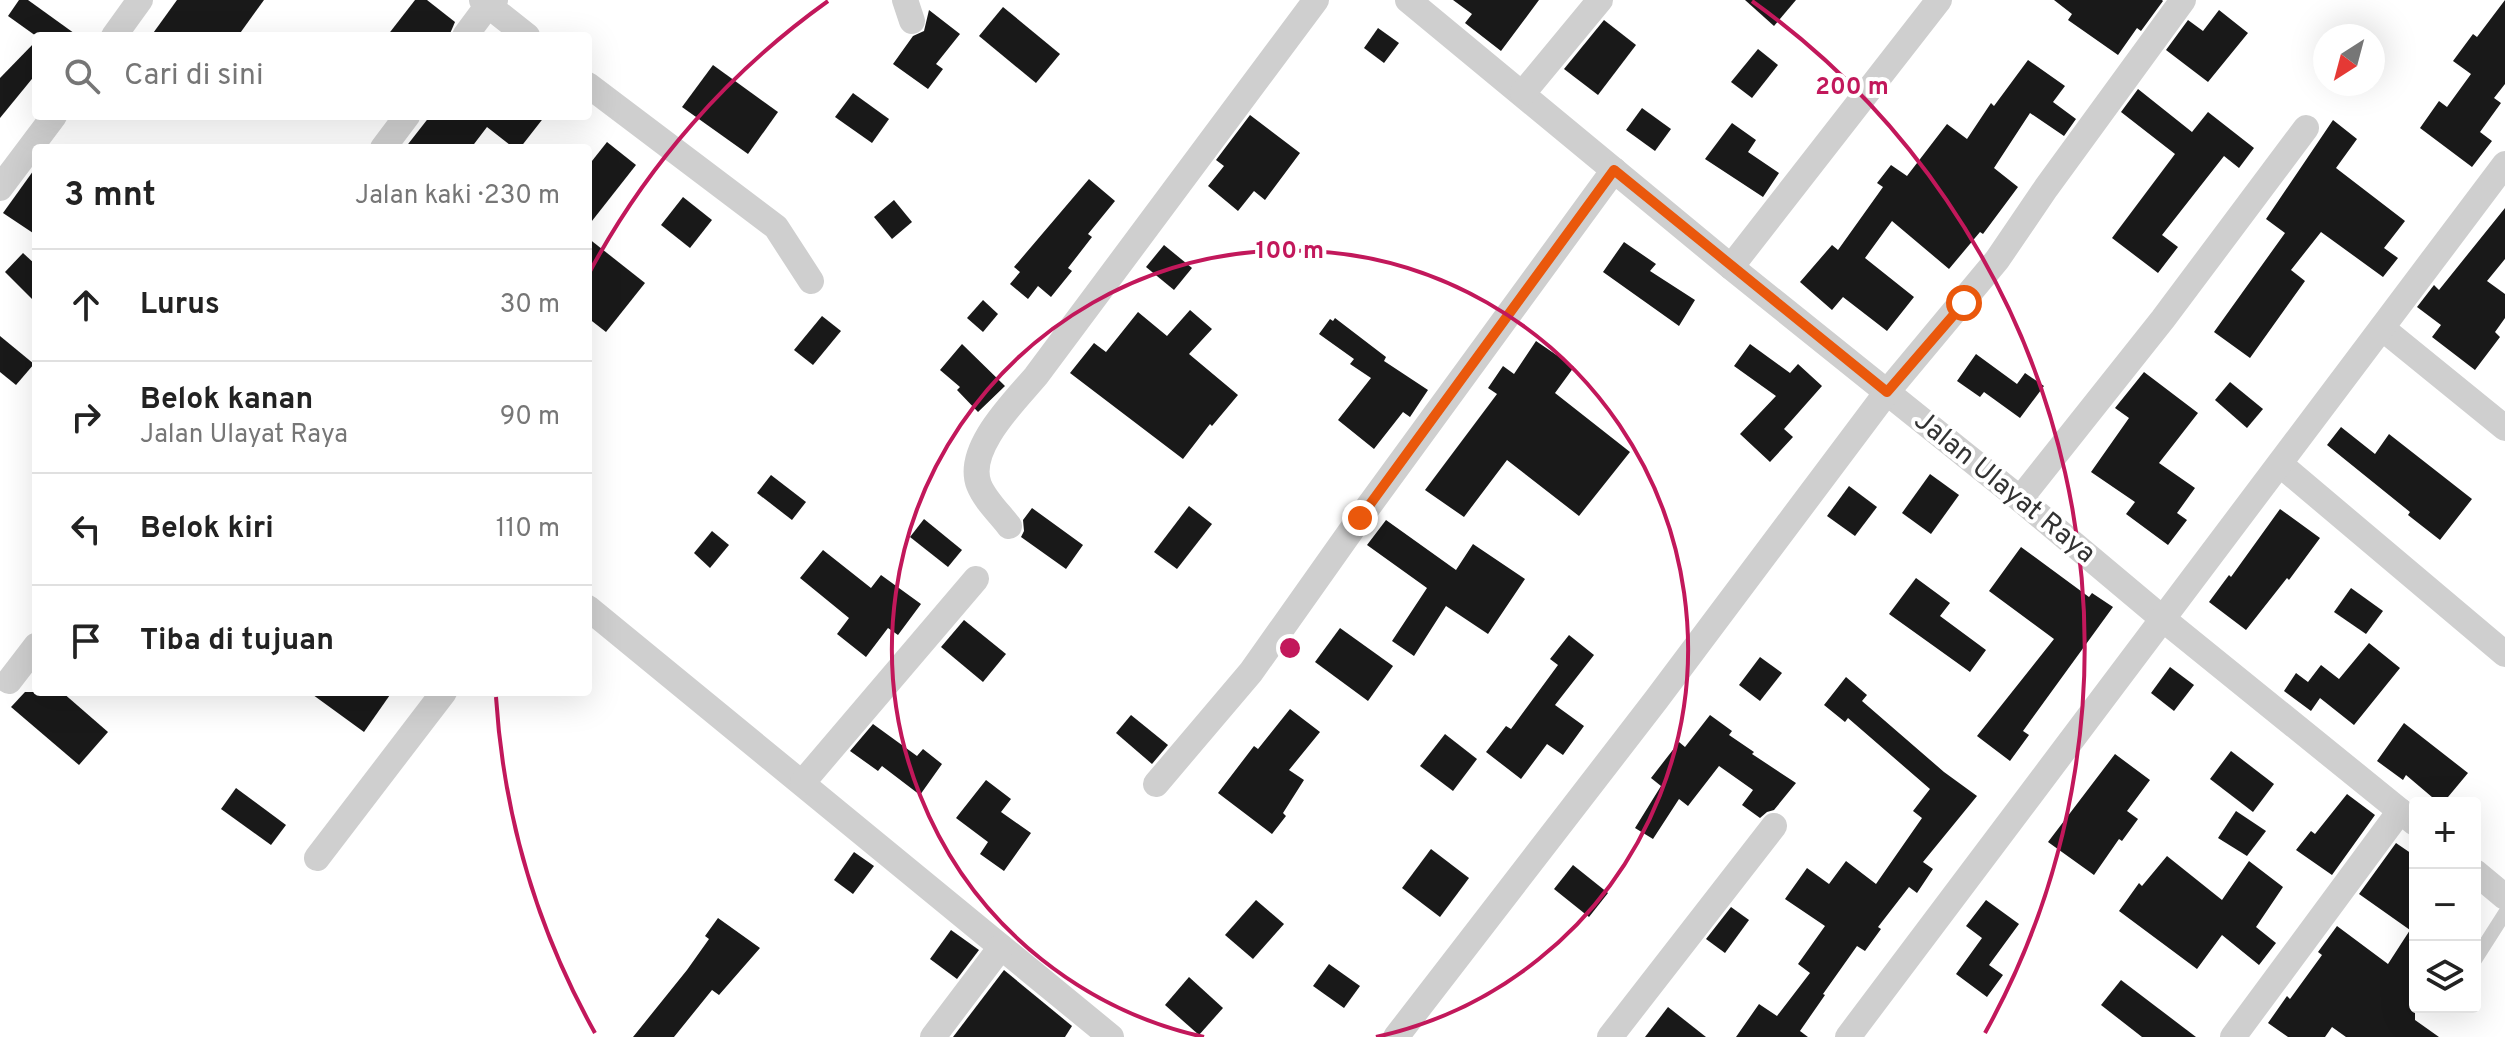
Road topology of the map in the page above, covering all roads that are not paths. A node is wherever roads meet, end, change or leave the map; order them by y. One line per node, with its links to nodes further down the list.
1 (140, 0): 8 (street)
2 (1316, 0): 29 (street)
3 (1408, 0): 12 (street, Jalan Ulayat Raya)
4 (1600, 0): 12 (street)
5 (1939, 0): 22 (street)
6 (2183, 0): 25 (street)
7 (488, 2): 9 (street); 10 (street)
8 (117, 32)
9 (468, 32)
10 (522, 32)
11 (592, 88): 23 (street)
12 (1523, 93): 20 (street, Jalan Ulayat Raya)
13 (52, 120): 16 (street)
14 (404, 120): 17 (street)
15 (2306, 128): 28 (street)
16 (40, 144)
17 (386, 144)
18 (30, 163): 21 (street)
19 (2505, 164): 24 (street)
20 (1614, 170): 22 (street, Jalan Ulayat Raya); 38 (street)
21 (0, 188)
22 (1731, 267): 25 (street, Jalan Ulayat Raya)
23 (811, 281)
24 (2382, 328): 26 (street); 27 (street)
25 (1887, 392): 28 (street, Jalan Ulayat Raya); 49 (street)
26 (2505, 428)
27 (2281, 465): 32 (street); 34 (street)
28 (2020, 499): 32 (street, Jalan Ulayat Raya)
29 (1009, 526)
30 (976, 579): 37 (street)
31 (592, 611): 37 (street)
32 (2163, 619): 39 (street, Jalan Ulayat Raya); 51 (street)
33 (32, 651): 35 (street)
34 (2505, 654)
35 (9, 681)
36 (441, 696): 41 (street)
37 (803, 782): 45 (street)
38 (1156, 784)
39 (2408, 817): 52 (street)
40 (1774, 826): 50 (street)
41 (317, 858)
42 (2481, 877): 43 (street)
43 (2505, 897)
44 (2505, 913): 46 (lane)
45 (1001, 947): 47 (street); 48 (street)
46 (2481, 951)
47 (933, 1037)
48 (1111, 1037)
49 (1396, 1037)
50 (1610, 1037)
51 (1848, 1037)
52 (2233, 1037)

